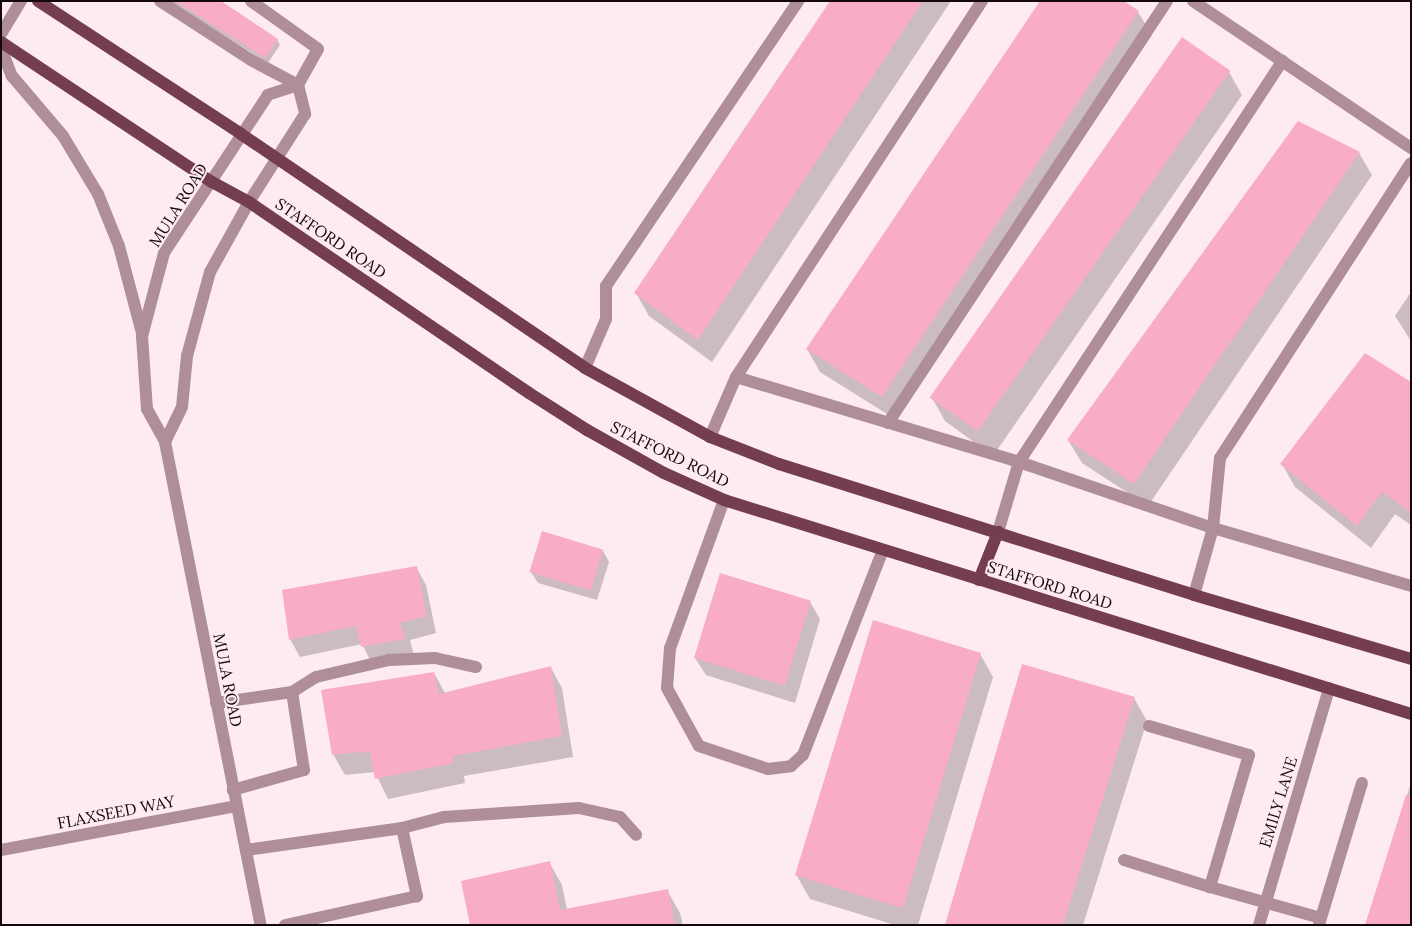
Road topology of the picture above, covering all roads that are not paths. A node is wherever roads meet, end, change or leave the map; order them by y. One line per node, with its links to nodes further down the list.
1 (21, 1): 9 (street)
2 (38, 1): 14 (main road, STAFFORD ROAD)
3 (160, 1): 13 (street)
4 (251, 1): 13 (street)
5 (798, 1): 21 (street)
6 (982, 1): 22 (street)
7 (1167, 1): 23 (street)
8 (1193, 1): 12 (street)
9 (1, 34)
10 (1, 42): 18 (main road, STAFFORD ROAD)
11 (1, 48): 20 (street)
12 (1282, 61): 15 (street); 26 (street)
13 (298, 85): 14 (street, MULA ROAD); 16 (street)
14 (241, 134): 16 (main road, STAFFORD ROAD); 18 (street, MULA ROAD)
15 (1411, 148)
16 (277, 158): 19 (street); 21 (main road, STAFFORD ROAD)
17 (1411, 163): 28 (street)
18 (212, 182): 19 (main road, STAFFORD ROAD); 20 (street, MULA ROAD)
19 (249, 202): 25 (street); 27 (main road, STAFFORD ROAD)
20 (142, 336): 25 (street, MULA ROAD)
21 (585, 368): 24 (main road, STAFFORD ROAD)
22 (736, 376): 23 (street); 24 (street)
23 (888, 422): 26 (street)
24 (710, 437): 29 (main road, STAFFORD ROAD)
25 (165, 442): 38 (street, MULA ROAD)
26 (1019, 462): 28 (street); 29 (street)
27 (724, 500): 30 (main road, STAFFORD ROAD); 30 (street)
28 (1213, 528): 32 (street); 33 (street)
29 (998, 532): 31 (main road); 33 (main road, STAFFORD ROAD)
30 (883, 550): 31 (main road, STAFFORD ROAD)
31 (979, 580): 36 (main road, STAFFORD ROAD)
32 (1411, 586)
33 (1194, 595): 34 (main road, STAFFORD ROAD)
34 (1411, 659)
35 (476, 667): 37 (street)
36 (1329, 688): 39 (main road, STAFFORD ROAD); 50 (street, EMILY LANE)
37 (292, 692): 38 (street); 42 (street)
38 (216, 704): 42 (street, MULA ROAD)
39 (1411, 714)
40 (1149, 726): 49 (street)
41 (1362, 783): 51 (street)
42 (233, 790): 43 (street, MULA ROAD)
43 (236, 806): 46 (street, FLAXSEED WAY); 47 (street, MULA ROAD)
44 (402, 828): 45 (street); 47 (street); 53 (street)
45 (636, 835)
46 (1, 850)
47 (246, 850): 52 (street, MULA ROAD)
48 (1124, 860): 49 (street)
49 (1210, 887): 50 (street)
50 (1265, 903): 51 (street); 54 (street, EMILY LANE)
51 (1320, 922)
52 (261, 925)
53 (285, 925)
54 (1259, 925)

